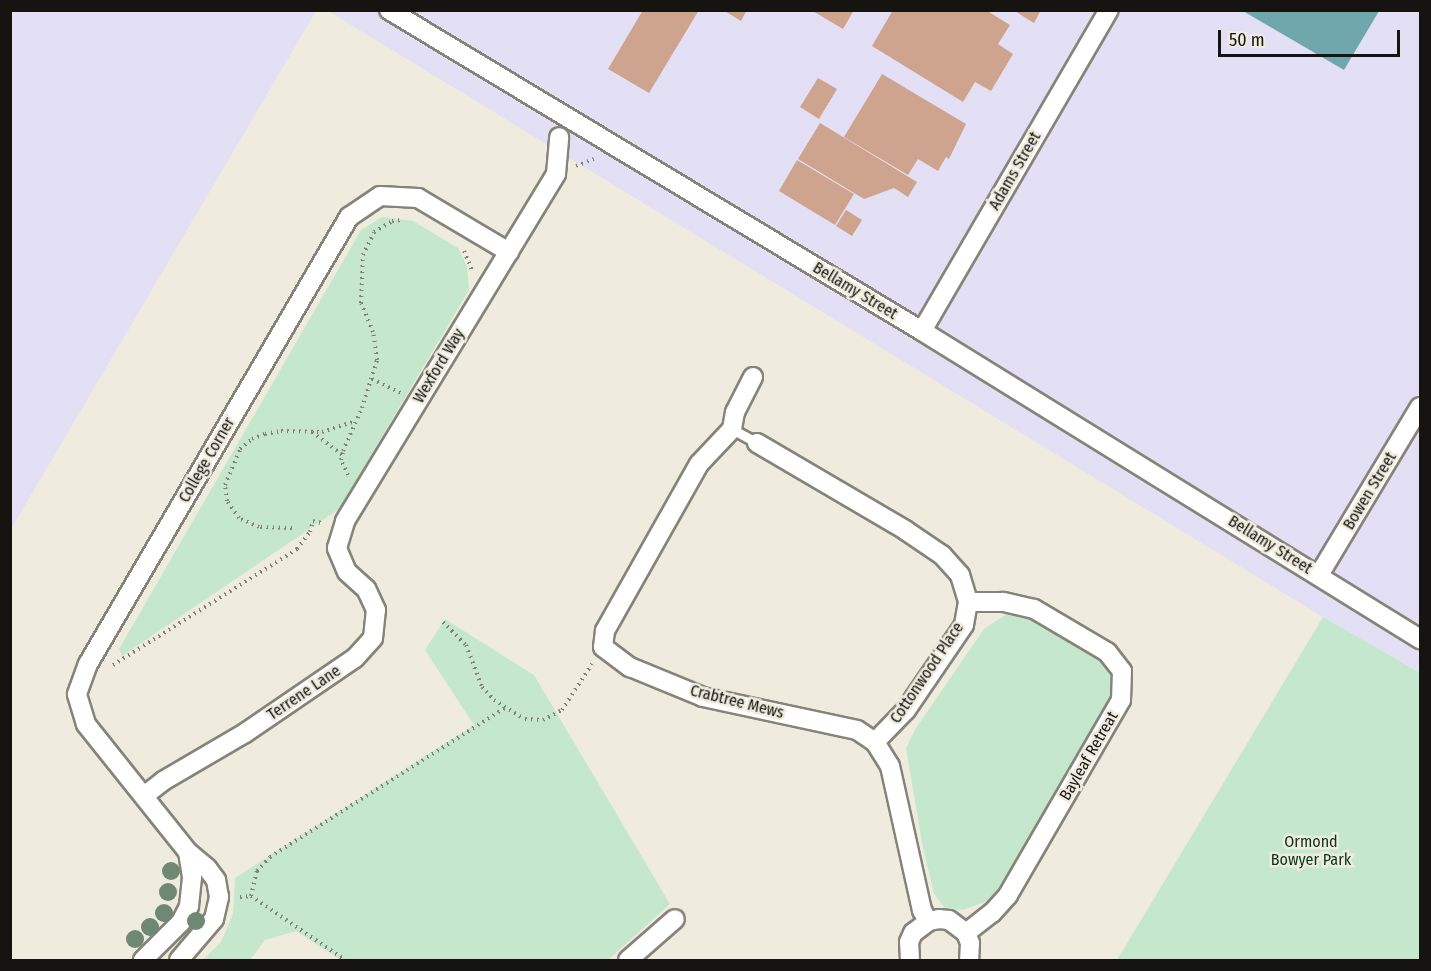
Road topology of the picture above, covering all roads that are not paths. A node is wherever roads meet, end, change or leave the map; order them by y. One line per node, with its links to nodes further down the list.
1 (389, 10): 5 (street, Bellamy Street)
2 (1109, 10): 5 (street, Adams Street)
3 (559, 137): 4 (street, Wexford Way)
4 (509, 252): 10 (street, Wexford Way); 15 (street, College Corner)
5 (922, 331): 11 (street, Bellamy Street)
6 (753, 377): 8 (street)
7 (1420, 407): 11 (street, Bowen Street)
8 (732, 429): 9 (lane, Cottonwood Place); 14 (street, Crabtree Mews)
9 (757, 443): 12 (street, Cottonwood Place)
10 (337, 549): 15 (street, Terrene Lane)
11 (1319, 575): 13 (street, Bellamy Street)
12 (968, 602): 14 (street, Cottonwood Place); 19 (street, Bayleaf Retreat)
13 (1420, 639)
14 (875, 742): 18 (street)
15 (144, 796): 16 (street, College Corner)
16 (188, 852): 20 (street); 21 (street, College Corner)
17 (675, 919): 22 (street)
18 (927, 922): 19 (street); 23 (street)
19 (966, 933): 24 (street)
20 (143, 960)
21 (179, 960)
22 (628, 960)
23 (910, 960)
24 (969, 960)

